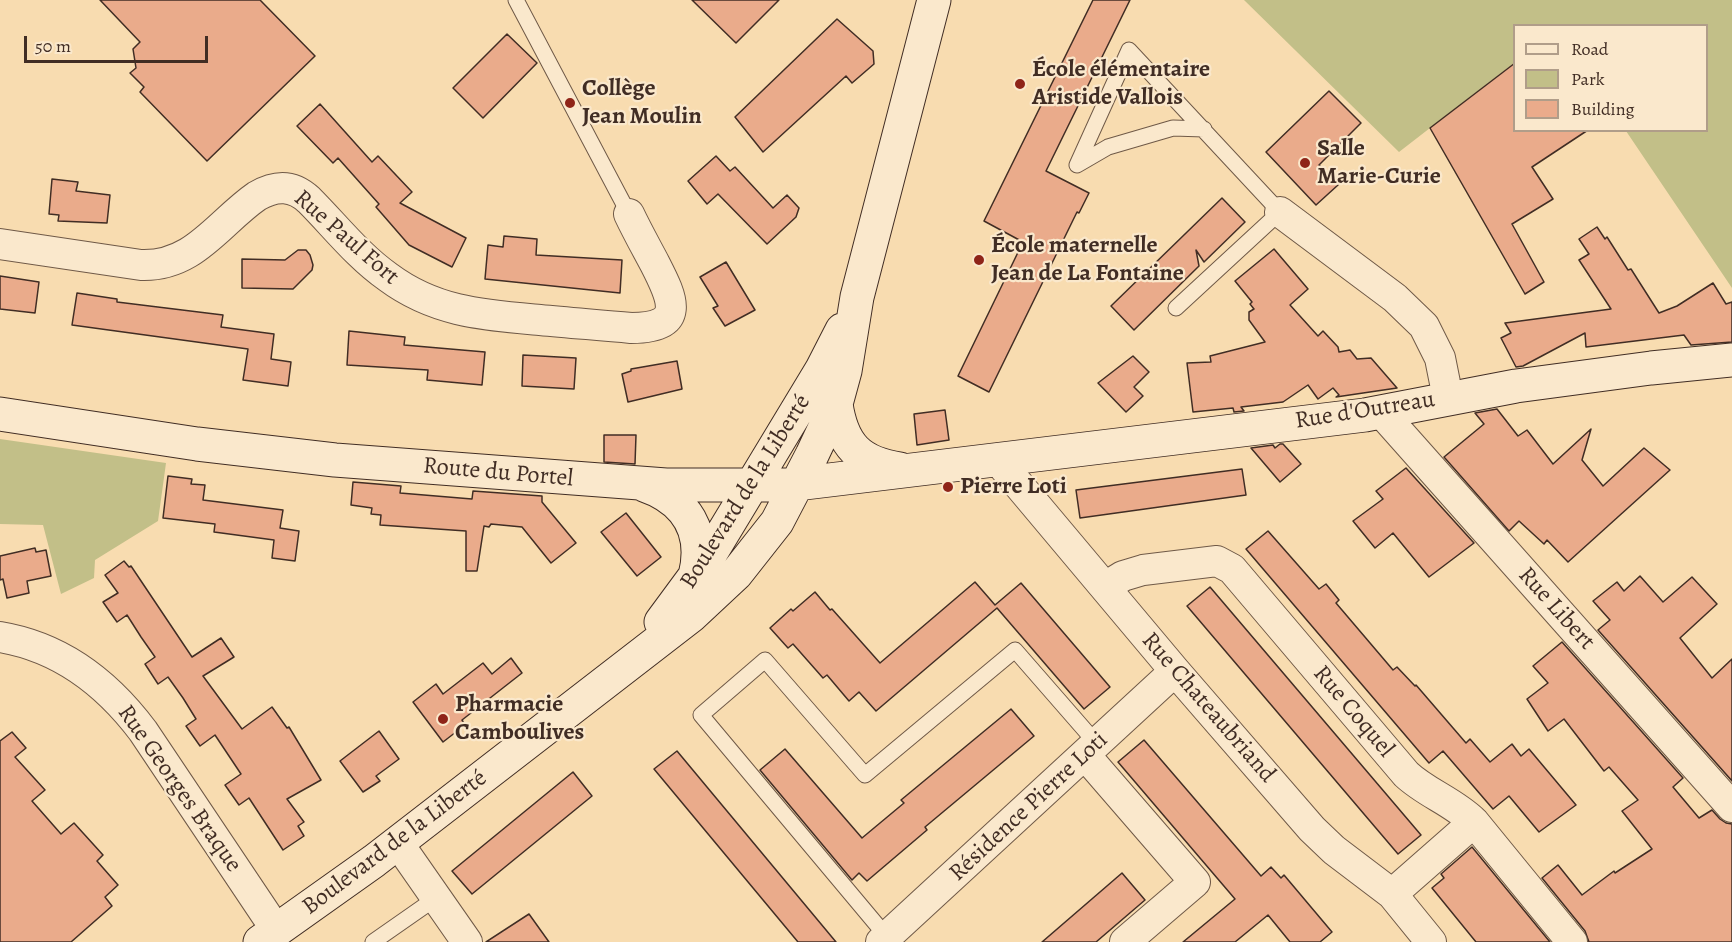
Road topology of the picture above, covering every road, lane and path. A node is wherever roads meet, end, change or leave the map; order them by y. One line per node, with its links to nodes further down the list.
1 (516, 0): 5 (lane)
2 (934, 0): 7 (street, Boulevard de la Liberté)
3 (1204, 129): 3 (lane); 4 (lane)
4 (1280, 212): 8 (lane); 11 (street)
5 (629, 214): 6 (street, Rue Paul Fort)
6 (0, 244)
7 (857, 297): 9 (street, Boulevard de la Liberté); 12 (street, Boulevard de la Liberté)
8 (1176, 308)
9 (839, 338): 15 (street); 21 (street, Boulevard de la Liberté)
10 (1732, 360): 11 (street, Rue d'Outreau)
11 (1448, 398): 13 (street, Rue d'Outreau)
12 (836, 404): 15 (street, Boulevard de la Liberté); 17 (street)
13 (1381, 412): 16 (street, Rue d'Outreau); 27 (street, Rue Libert)
14 (0, 414): 19 (street, Route du Portel)
15 (812, 455): 18 (street); 20 (street, Boulevard de la Liberté)
16 (997, 459): 17 (street, Route du Portel); 22 (street, Rue Chateaubriand)
17 (911, 471): 18 (street, Route du Portel)
18 (857, 478): 20 (street, Route du Portel)
19 (640, 484): 21 (street, Route du Portel); 23 (street)
20 (797, 484): 21 (street, Route du Portel); 23 (street, Boulevard de la Liberté)
21 (734, 494): 23 (street)
22 (1105, 587): 25 (street, Rue Chateaubriand); 28 (street, Rue Coquel)
23 (698, 592): 29 (street, Boulevard de la Liberté)
24 (0, 637): 32 (street, Rue Georges Braque)
25 (1175, 671): 26 (street, Résidence Pierre Loti); 30 (street, Rue Chateaubriand)
26 (1091, 749): 33 (street, Résidence Pierre Loti); 33 (lane); 36 (street)
27 (1732, 807)
28 (1474, 822): 30 (street); 38 (street, Rue Coquel)
29 (398, 843): 31 (street); 32 (street, Boulevard de la Liberté)
30 (1392, 894): 37 (street, Rue Chateaubriand)
31 (436, 898): 34 (lane); 35 (street)
32 (268, 936)
33 (884, 939)
34 (373, 942)
35 (466, 942)
36 (1125, 942)
37 (1431, 942)
38 (1572, 942)

